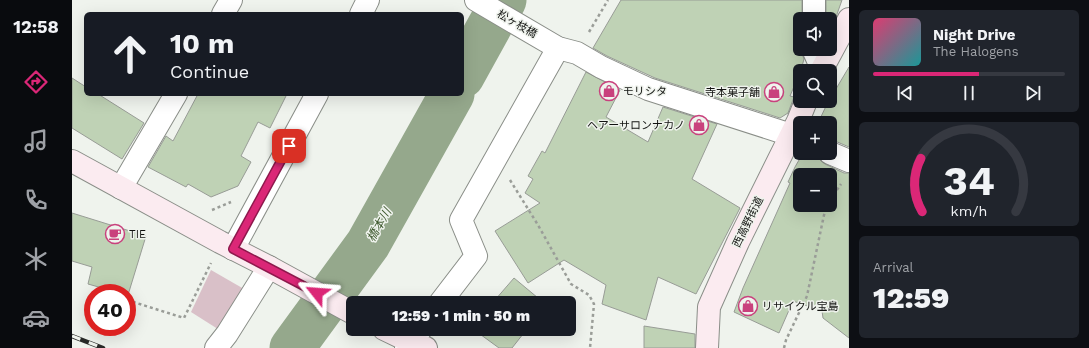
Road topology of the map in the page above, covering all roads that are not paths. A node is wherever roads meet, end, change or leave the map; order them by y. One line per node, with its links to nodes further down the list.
1 (368, 0): 4 (street)
2 (476, 0): 7 (street, 松ヶ枝橋)
3 (814, 0): 5 (street)
4 (361, 12)
5 (814, 12)
6 (849, 19): 8 (street)
7 (567, 51): 11 (street, 松ヶ枝橋); 19 (street)
8 (825, 64)
9 (175, 96): 16 (street)
10 (316, 96): 17 (street)
11 (793, 136)
12 (793, 141): 24 (street, 西高野街道)
13 (837, 156): 15 (street)
14 (72, 161): 16 (street)
15 (849, 161)
16 (121, 188): 17 (street)
17 (227, 246): 18 (street)
18 (269, 267): 20 (street); 23 (street)
19 (445, 296)
20 (346, 309)
21 (401, 336): 22 (street)
22 (416, 342)
23 (216, 348)
24 (707, 348)

